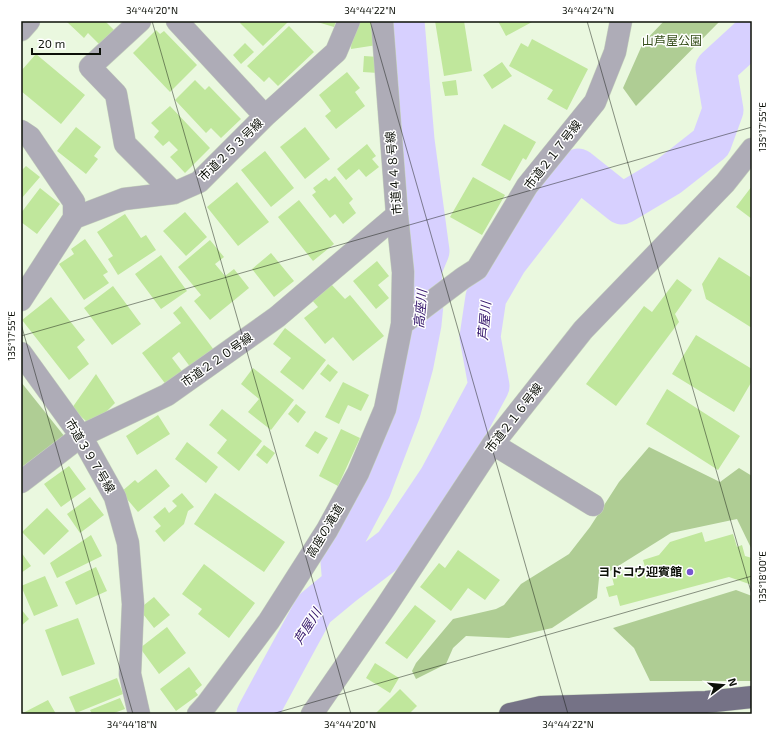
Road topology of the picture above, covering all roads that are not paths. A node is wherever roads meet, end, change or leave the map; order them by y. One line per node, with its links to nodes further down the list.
1 (29, 21): 7 (street)
2 (140, 21): 11 (street)
3 (177, 21): 8 (street)
4 (349, 21): 8 (street, 市道２５３号線)
5 (382, 21): 12 (street, 市道４４８号線)
6 (621, 21): 15 (street, 市道２１７号線)
7 (21, 30)
8 (265, 116): 11 (street, 市道２５３号線)
9 (21, 131): 13 (street)
10 (752, 149): 18 (street, 市道２１６号線)
11 (174, 193): 13 (street, 市道２５３号線)
12 (398, 215): 15 (street, 市道４４８号線); 17 (street, 市道２２０号線)
13 (74, 218): 14 (street)
14 (21, 300)
15 (407, 320): 23 (street, 高座の滝道)
16 (21, 353): 17 (street, 市道３９７号線)
17 (81, 436): 19 (street, 市道２２０号線); 22 (street, 市道３９７号線)
18 (493, 444): 20 (street); 24 (street, 市道２１６号線)
19 (21, 482)
20 (593, 505)
21 (752, 697): 25 (main road)
22 (140, 714)
23 (198, 714)
24 (312, 714)
25 (510, 714)

